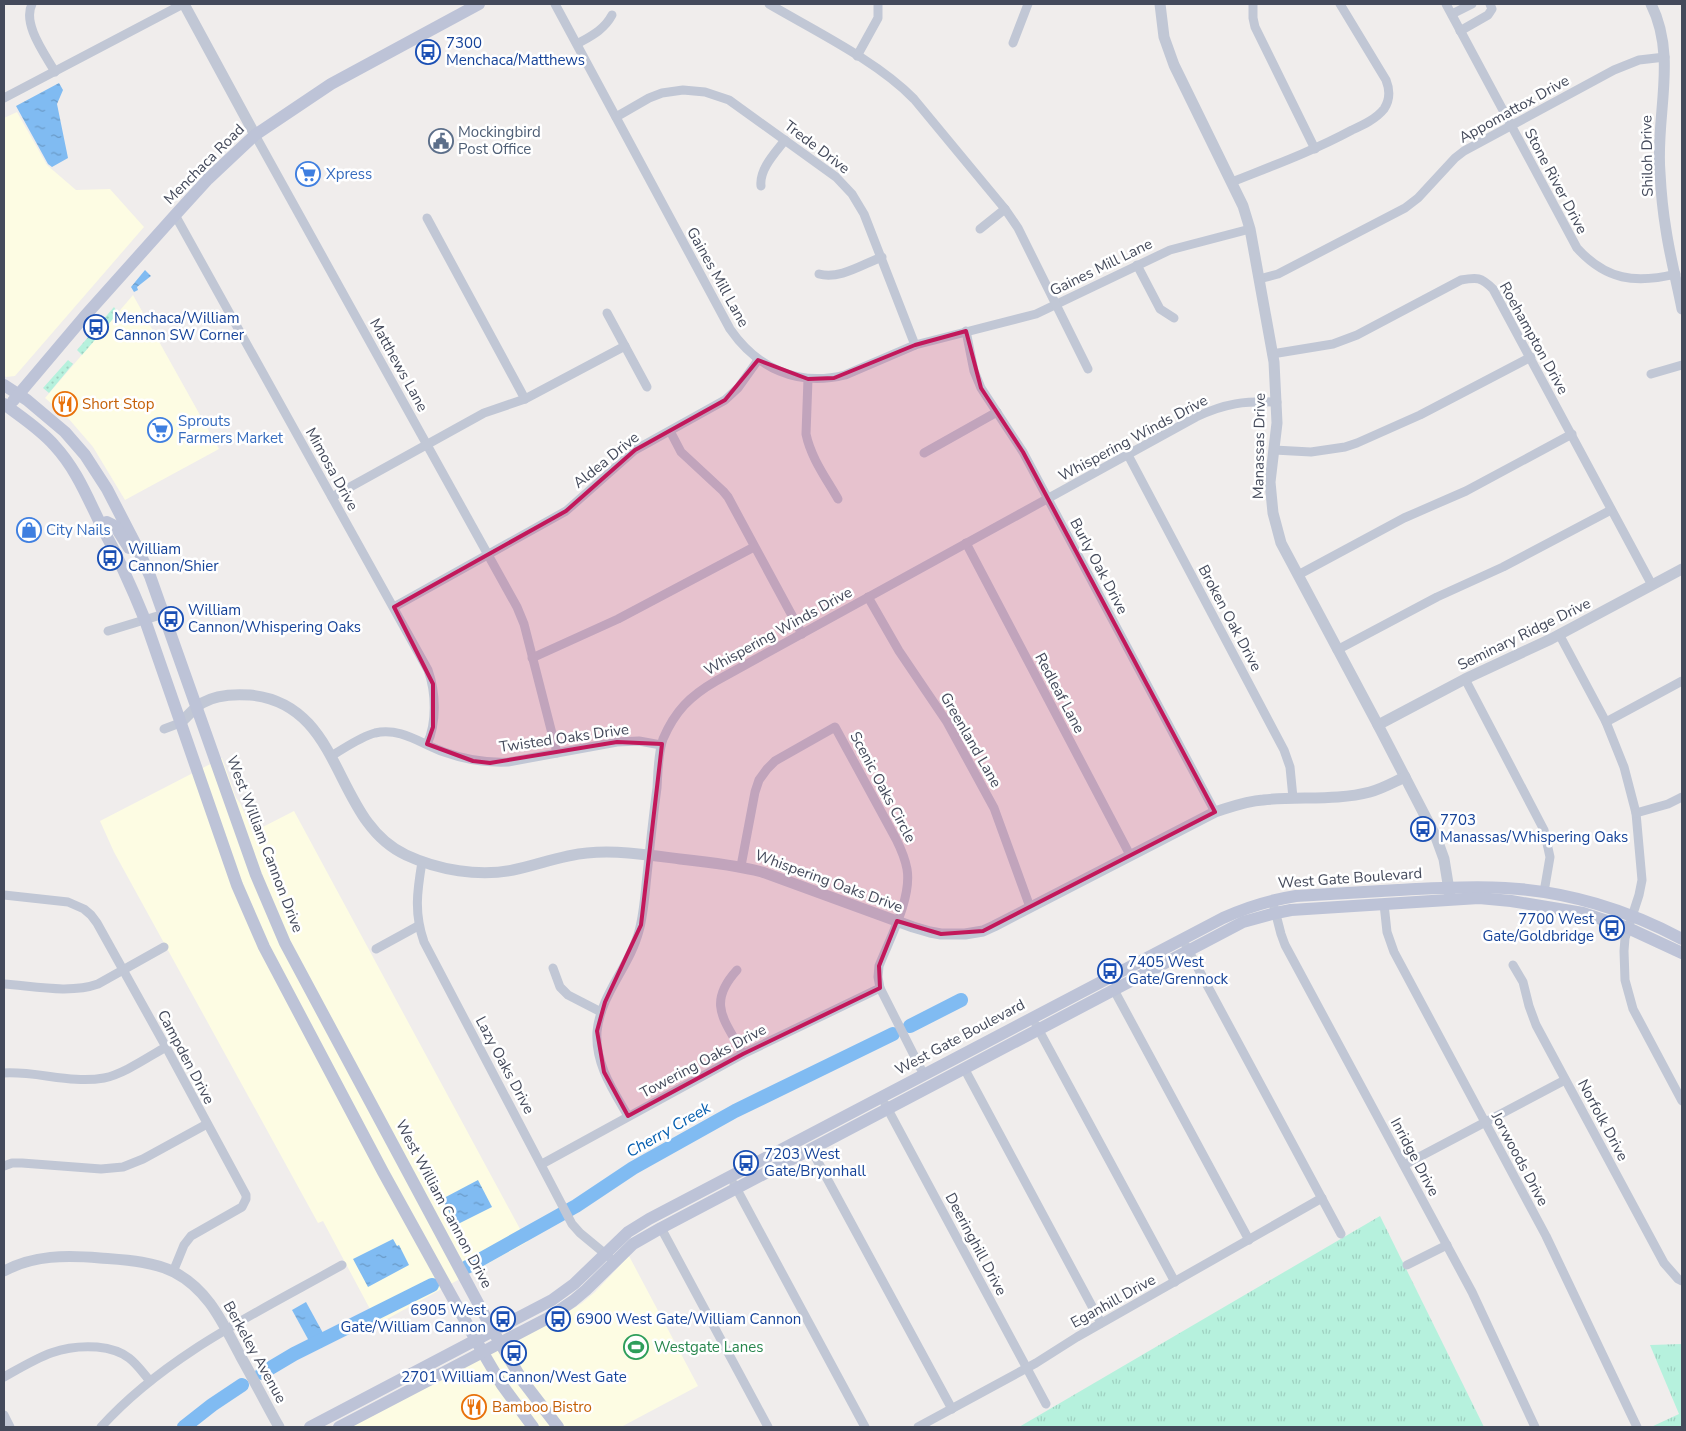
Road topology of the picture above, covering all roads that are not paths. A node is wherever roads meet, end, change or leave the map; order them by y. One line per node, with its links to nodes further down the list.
1 (32, 4): 22 (street)
2 (184, 4): 22 (street); 26 (street, Matthews Lane)
3 (479, 4): 26 (main road, Menchaca Road)
4 (555, 4): 19 (street, Gaines Mill Lane)
5 (769, 4): 20 (street)
6 (878, 4): 20 (street)
7 (1028, 4): 18 (street)
8 (1160, 4): 29 (street, Manassas Drive)
9 (1253, 4): 28 (street)
10 (1340, 4): 28 (street)
11 (1446, 4): 15 (street, Stone River Drive)
12 (1472, 4): 15 (street)
13 (1490, 4): 17 (street)
14 (1651, 4): 21 (street, Shiloh Drive)
15 (1452, 14): 17 (street, Stone River Drive)
16 (612, 15): 19 (street)
17 (1460, 31): 25 (street, Stone River Drive)
18 (1013, 43)
19 (577, 44): 24 (street, Gaines Mill Lane)
20 (857, 56): 31 (street)
21 (1665, 57): 25 (street, Appomattox Drive); 39 (street, Shiloh Drive)
22 (55, 72): 23 (street)
23 (4, 98)
24 (616, 117): 27 (street, Trede Drive); 50 (street, Gaines Mill Lane)
25 (1510, 126): 39 (street, Stone River Drive); 40 (street, Appomattox Drive)
26 (255, 135): 32 (main road, Menchaca Road); 64 (street, Matthews Lane)
27 (785, 140): 30 (street); 36 (street, Trede Drive)
28 (1315, 149): 29 (street)
29 (1232, 182): 34 (street, Manassas Drive)
30 (761, 186)
31 (1005, 209): 35 (street); 41 (street)
32 (175, 216): 57 (main road, Menchaca Road); 68 (street, Mimosa Drive)
33 (427, 218): 58 (street)
34 (1250, 228): 37 (street, Gaines Mill Lane); 40 (street, Manassas Drive)
35 (980, 229)
36 (882, 257): 38 (street); 46 (street, Trede Drive)
37 (1137, 265): 41 (street, Gaines Mill Lane); 44 (street)
38 (819, 274)
39 (1676, 274): 42 (street, Shiloh Drive)
40 (1259, 279): 48 (street, Manassas Drive)
41 (1056, 304): 45 (street, Gaines Mill Lane); 52 (street)
42 (1682, 309)
43 (607, 313): 47 (street)
44 (1174, 318)
45 (966, 331): 46 (street, Gaines Mill Lane); 61 (street, Burly Oak Drive)
46 (915, 345): 54 (street, Gaines Mill Lane)
47 (624, 346): 56 (street); 58 (street)
48 (1272, 354): 49 (street, Roehampton Drive); 59 (street, Manassas Drive)
49 (1530, 357): 63 (street, Roehampton Drive); 65 (street)
50 (758, 360): 54 (street, Gaines Mill Lane); 62 (street, Aldea Drive)
51 (1682, 364): 53 (street)
52 (1088, 369)
53 (1652, 374)
54 (808, 379): 69 (street)
55 (4, 385): 57 (main road, West William Cannon Drive)
56 (647, 387)
57 (18, 394): 60 (main road, Menchaca Road); 77 (main road, West William Cannon Drive)
58 (525, 398): 64 (street)
59 (1277, 402): 65 (street, Manassas Drive); 67 (street, Whispering Winds Drive)
60 (5, 408): 72 (main road)
61 (997, 412): 66 (street); 70 (street, Burly Oak Drive)
62 (670, 431): 74 (street); 75 (street, Aldea Drive)
63 (1572, 434): 71 (street, Roehampton Drive); 78 (street)
64 (426, 445): 68 (street); 75 (street, Matthews Lane)
65 (1274, 450): 78 (street, Manassas Drive)
66 (924, 453)
67 (1128, 455): 70 (street, Whispering Winds Drive); 102 (street, Broken Oak Drive)
68 (332, 497): 81 (street, Mimosa Drive)
69 (838, 499)
70 (1048, 500): 73 (street, Whispering Winds Drive); 103 (street, Burly Oak Drive)
71 (1612, 510): 79 (street, Roehampton Drive); 87 (street)
72 (101, 524): 77 (main road); 83 (main road)
73 (966, 543): 80 (street, Whispering Winds Drive); 106 (street, Redleaf Lane)
74 (754, 547): 85 (street); 88 (street)
75 (487, 554): 81 (street, Aldea Drive); 88 (street, Matthews Lane)
76 (1682, 569): 79 (street, Seminary Ridge Drive)
77 (150, 576): 82 (main road, West William Cannon Drive)
78 (1298, 576): 87 (street, Manassas Drive)
79 (1652, 585): 86 (street, Seminary Ridge Drive)
80 (868, 597): 85 (street, Whispering Winds Drive); 115 (street, Greenland Lane)
81 (394, 607): 96 (street, Mimosa Drive)
82 (164, 614): 83 (street); 91 (main road, West William Cannon Drive)
83 (145, 620): 84 (street); 93 (main road)
84 (108, 631)
85 (802, 634): 97 (street, Whispering Winds Drive)
86 (1559, 634): 89 (street, Seminary Ridge Drive); 92 (street)
87 (1337, 650): 94 (street, Manassas Drive)
88 (532, 658): 98 (street, Matthews Lane)
89 (1464, 679): 94 (street, Seminary Ridge Drive); 110 (street)
90 (1682, 681): 92 (street)
91 (197, 707): 93 (street, Whispering Oaks Drive); 99 (street, Whispering Oaks Drive); 133 (main road, West William Cannon Drive)
92 (1606, 722): 104 (street)
93 (180, 723): 95 (street); 134 (main road)
94 (1378, 726): 100 (street, Manassas Drive)
95 (164, 729)
96 (428, 744): 98 (street, Twisted Oaks Drive); 99 (street, Twisted Oaks Drive)
97 (662, 745): 98 (street, Twisted Oaks Drive); 105 (street, Whispering Winds Drive)
98 (557, 753)
99 (330, 756): 107 (street, Whispering Oaks Drive)
100 (1405, 777): 102 (street, Whispering Oaks Drive); 109 (street, Manassas Drive)
101 (1682, 797): 104 (street)
102 (1293, 798): 103 (street, Whispering Oaks Drive)
103 (1215, 812): 106 (street, Whispering Oaks Drive)
104 (1636, 813): 117 (street)
105 (649, 855): 107 (street, Whispering Oaks Drive); 108 (street, Whispering Oaks Drive); 131 (street, Whispering Winds Drive)
106 (1130, 856): 115 (street, Whispering Oaks Drive)
107 (422, 862): 118 (street, Lazy Oaks Drive)
108 (741, 866): 116 (street, Whispering Oaks Drive); 116 (street, Scenic Oaks Circle)
109 (1449, 887): 110 (main road, West Gate Boulevard); 112 (street, Manassas Drive); 114 (main road, West Gate Boulevard)
110 (1544, 892): 117 (main road, West Gate Boulevard)
111 (4, 895): 126 (street, Campden Drive)
112 (1451, 900): 113 (main road, West Gate Boulevard); 117 (main road, West Gate Boulevard)
113 (1384, 904): 114 (main road, West Gate Boulevard); 145 (street, Jorwoods Drive)
114 (1274, 906): 120 (main road, West Gate Boulevard); 149 (street, Inridge Drive)
115 (1030, 907): 116 (street, Whispering Oaks Drive)
116 (897, 921): 129 (street)
117 (1631, 922): 119 (main road, West Gate Boulevard); 123 (main road, West Gate Boulevard); 142 (street)
118 (418, 926): 122 (street); 148 (street, Lazy Oaks Drive)
119 (1682, 939)
120 (1186, 945): 130 (main road, West Gate Boulevard); 132 (main road, West Gate Boulevard); 152 (street)
121 (164, 947): 126 (street)
122 (376, 949)
123 (1682, 953)
124 (1513, 965): 140 (street, Norfolk Drive)
125 (553, 968): 131 (street)
126 (123, 970): 128 (street); 135 (street, Campden Drive)
127 (737, 970): 136 (street)
128 (4, 984)
129 (880, 988): 136 (street, Towering Oaks Drive); 139 (street)
130 (1114, 990): 132 (main road, West Gate Boulevard); 155 (street)
131 (602, 1012): 144 (street, Whispering Winds Drive)
132 (1036, 1023): 137 (main road, West Gate Boulevard); 139 (main road, West Gate Boulevard); 163 (street)
133 (331, 1030): 134 (main road); 166 (main road, West William Cannon Drive)
134 (312, 1040): 167 (main road)
135 (166, 1047): 138 (street); 146 (street, Campden Drive)
136 (743, 1054): 144 (street, Towering Oaks Drive)
137 (964, 1068): 143 (main road, West Gate Boulevard); 164 (street)
138 (4, 1073)
139 (924, 1075): 141 (main road, West Gate Boulevard)
140 (1565, 1080): 145 (street); 162 (street, Norfolk Drive)
141 (881, 1097): 143 (street, Deeringhill Drive); 151 (main road, West Gate Boulevard)
142 (1682, 1101)
143 (888, 1109): 147 (main road, West Gate Boulevard); 168 (street, Deeringhill Drive)
144 (628, 1116): 148 (street, Towering Oaks Drive)
145 (1484, 1122): 149 (street); 187 (street, Jorwoods Drive)
146 (207, 1124): 150 (street); 161 (street, Campden Drive)
147 (811, 1149): 151 (main road, West Gate Boulevard); 173 (street)
148 (542, 1164): 157 (street, Lazy Oaks Drive)
149 (1404, 1165): 156 (street, Inridge Drive)
150 (4, 1166)
151 (733, 1182): 153 (main road, West Gate Boulevard); 157 (main road, West Gate Boulevard); 184 (street)
152 (1322, 1198): 154 (street); 155 (street, Eganhill Drive)
153 (662, 1228): 157 (main road, West Gate Boulevard); 183 (street)
154 (1341, 1234)
155 (1249, 1240): 163 (street, Eganhill Drive)
156 (1447, 1245): 159 (street); 186 (street, Inridge Drive)
157 (610, 1257): 166 (main road, West Gate Boulevard)
158 (342, 1265): 165 (street)
159 (1407, 1265)
160 (4, 1271): 161 (street, Berkeley Avenue)
161 (173, 1272): 165 (street, Berkeley Avenue)
162 (1682, 1281)
163 (1175, 1282): 164 (street, Eganhill Drive)
164 (1101, 1323): 168 (street, Eganhill Drive)
165 (226, 1330): 170 (street); 178 (street, Berkeley Avenue)
166 (496, 1337): 167 (main road, West Gate Boulevard); 182 (main road, West William Cannon Drive)
167 (479, 1346): 171 (main road, West Gate Boulevard); 174 (main road, West Gate Boulevard); 181 (main road)
168 (1028, 1368): 172 (street, Deeringhill Drive); 173 (street, Eganhill Drive)
169 (4, 1377): 170 (street)
170 (150, 1381): 177 (street)
171 (360, 1400): 174 (main road); 179 (main road, West Gate Boulevard)
172 (1046, 1404)
173 (952, 1409): 185 (street, Eganhill Drive)
174 (368, 1413): 180 (main road, West Gate Boulevard)
175 (4, 1415): 176 (street)
176 (10, 1427)
177 (100, 1427)
178 (279, 1427)
179 (310, 1427)
180 (338, 1427)
181 (533, 1427)
182 (558, 1427)
183 (768, 1427)
184 (865, 1427)
185 (918, 1427)
186 (1535, 1427)
187 (1637, 1427)

